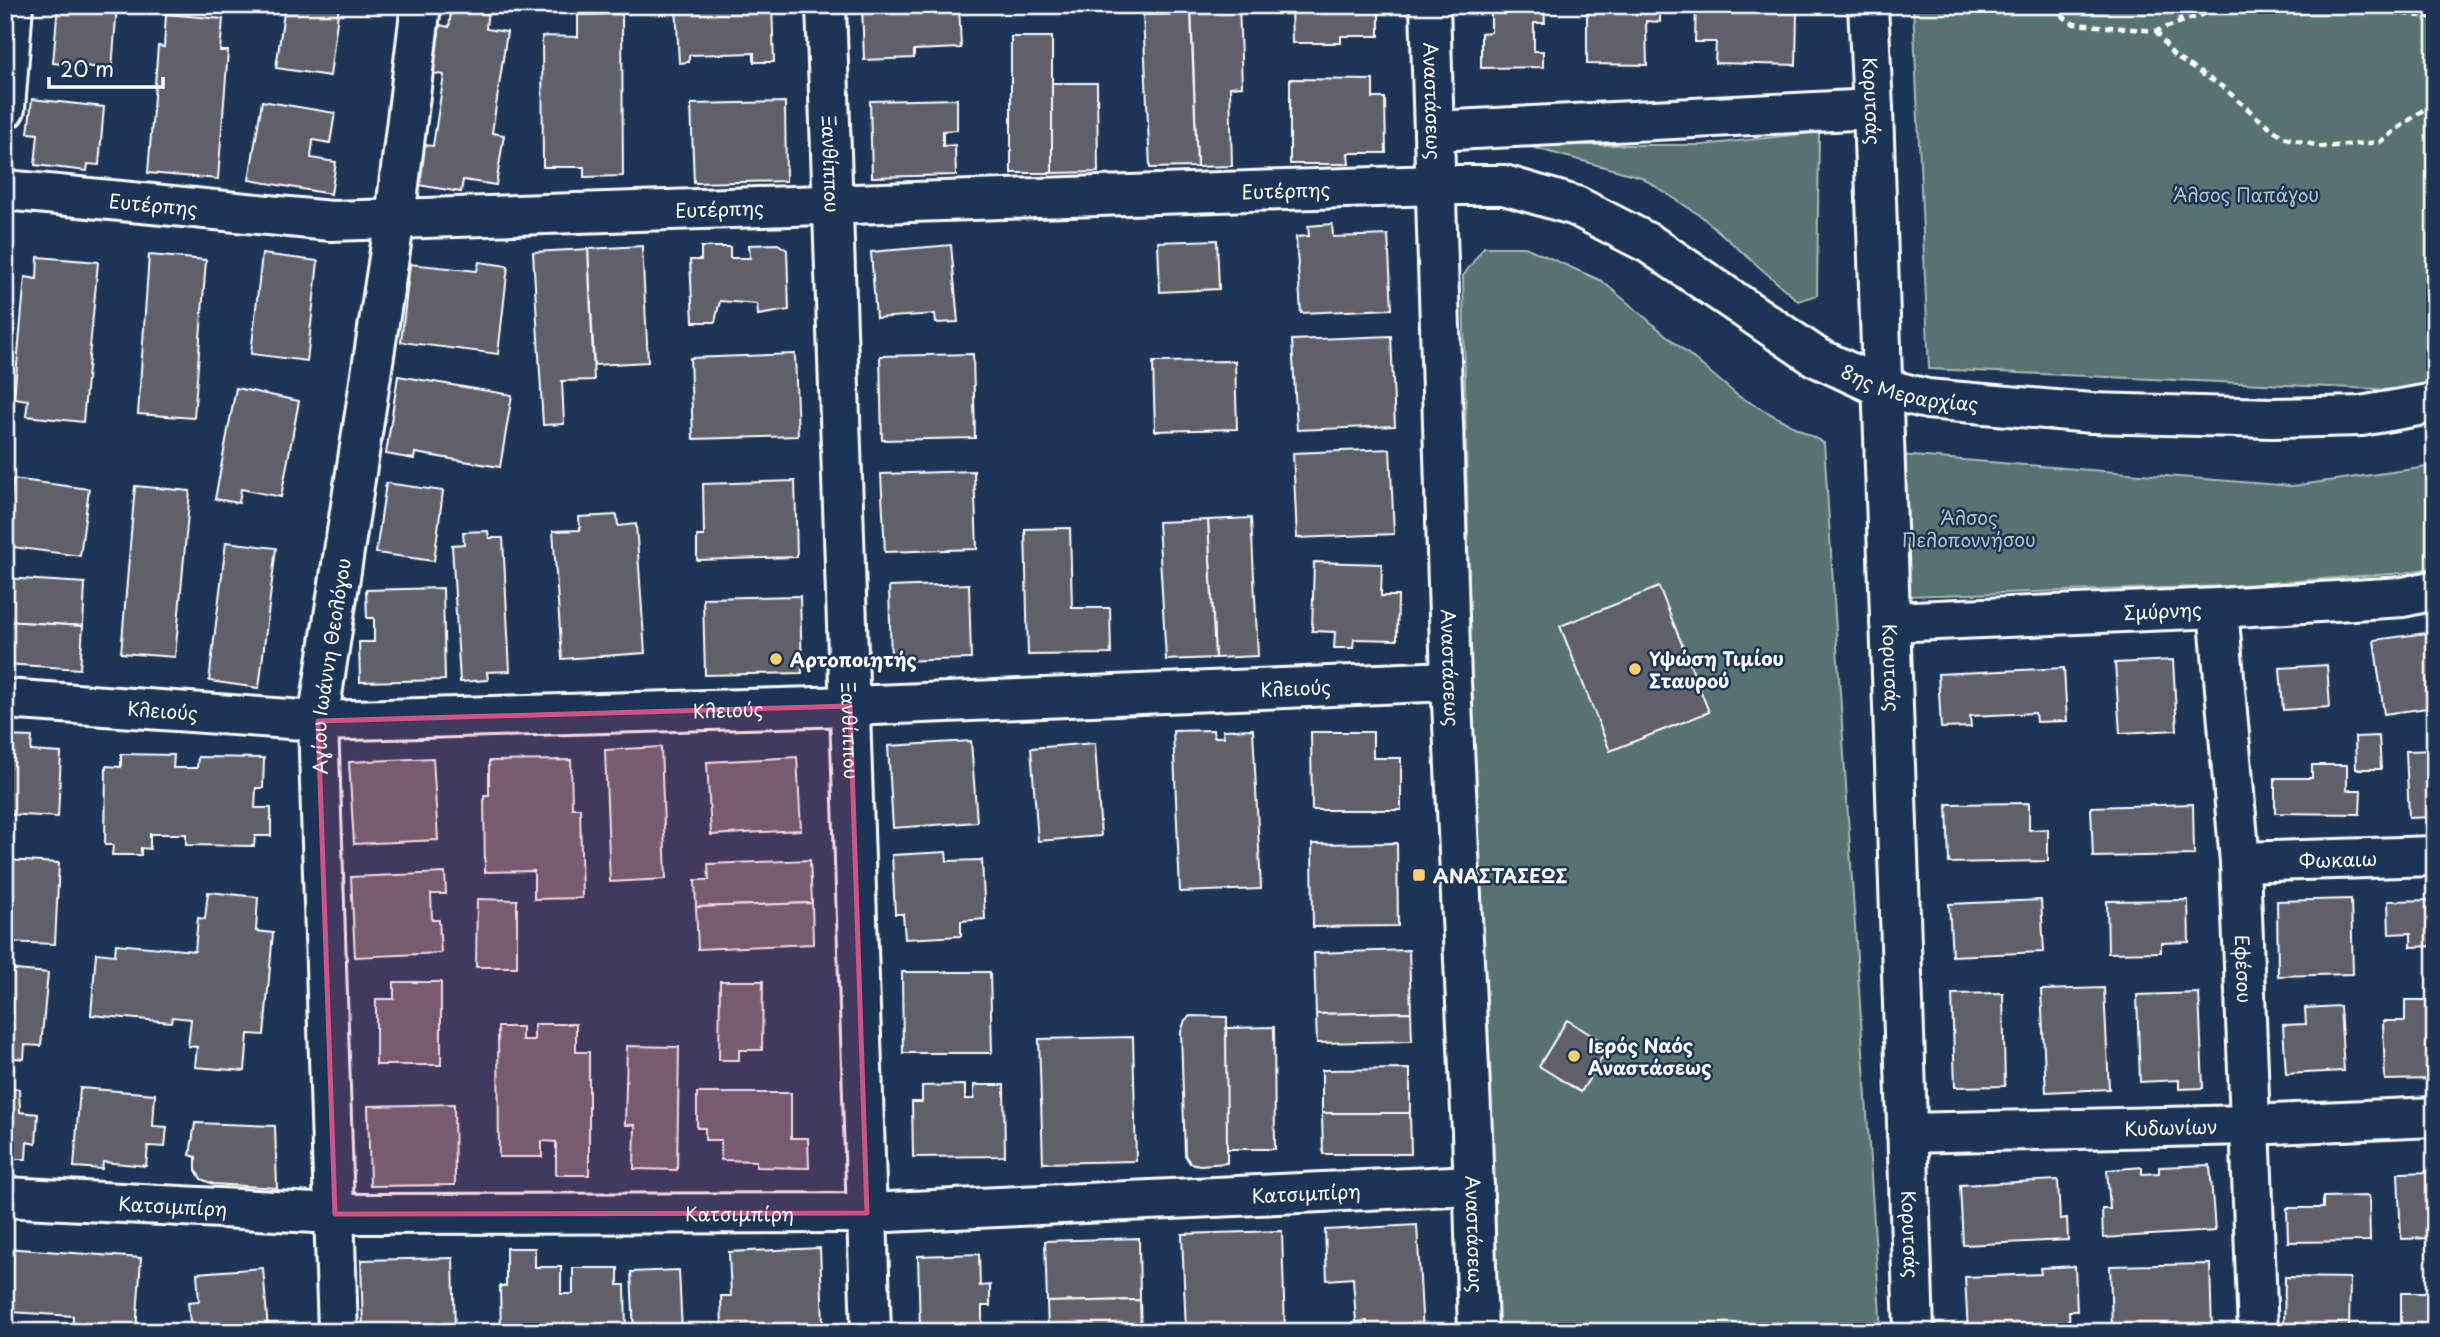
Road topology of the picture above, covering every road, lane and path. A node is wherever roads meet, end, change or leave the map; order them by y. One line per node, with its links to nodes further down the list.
1 (13, 5): 14 (street)
2 (421, 5): 20 (street, Αγίου Ιωάννη Θεολόγου)
3 (826, 5): 19 (street, Ξανθίππου)
4 (1430, 5): 16 (street, Αναστάσεως)
5 (1868, 5): 15 (street, Κορυτσάς)
6 (2056, 5): 12 (path)
7 (2176, 5): 11 (path)
8 (2305, 5): 11 (path)
9 (2344, 5): 10 (path)
10 (2435, 18)
11 (2181, 22): 12 (path)
12 (2156, 31): 13 (path)
13 (2435, 101)
14 (5, 109)
15 (1873, 109): 16 (street); 21 (street, Κορυτσάς)
16 (1434, 131): 17 (street, Αναστάσεως)
17 (1436, 185): 19 (street, Ευτέρπης); 21 (street, 8ης Μεραρχίας); 26 (street, Αναστάσεως)
18 (5, 190): 20 (street, Ευτέρπης)
19 (832, 206): 20 (street, Ευτέρπης); 28 (street, Ξανθίππου)
20 (395, 218): 29 (street, Αγίου Ιωάννη Θεολόγου)
21 (1883, 388): 22 (street, 8ης Μεραρχίας); 25 (street, Κορυτσάς)
22 (2435, 403)
23 (2435, 590): 24 (street, Σμύρνης)
24 (2218, 608): 25 (street, Σμύρνης); 31 (street, Εφέσου)
25 (1890, 622): 34 (street, Κορυτσάς)
26 (1451, 681): 28 (street, Κλειούς); 35 (street, Αναστάσεως)
27 (5, 699): 29 (street, Κλειούς)
28 (850, 706): 29 (street, Κλειούς); 37 (street, Ξανθίππου)
29 (318, 721): 38 (street, Αγίου Ιωάννη Θεολόγου)
30 (2435, 856): 31 (street, Φωκαιω)
31 (2240, 862): 33 (street, Εφέσου)
32 (2435, 1117): 33 (street, Κυδωνίων)
33 (2248, 1125): 34 (street, Κυδωνίων); 43 (street, Εφέσου)
34 (1908, 1133): 42 (street, Κορυτσάς)
35 (1474, 1185): 37 (street, Κατσιμπίρη); 41 (street, Αναστάσεως)
36 (5, 1197): 38 (street, Κατσιμπίρη)
37 (867, 1213): 38 (street, Κατσιμπίρη); 40 (street, Ξανθίππου)
38 (335, 1214): 39 (street, Αγίου Ιωάννη Θεολόγου)
39 (338, 1332)
40 (871, 1332)
41 (1478, 1332)
42 (1914, 1332)
43 (2258, 1332)

